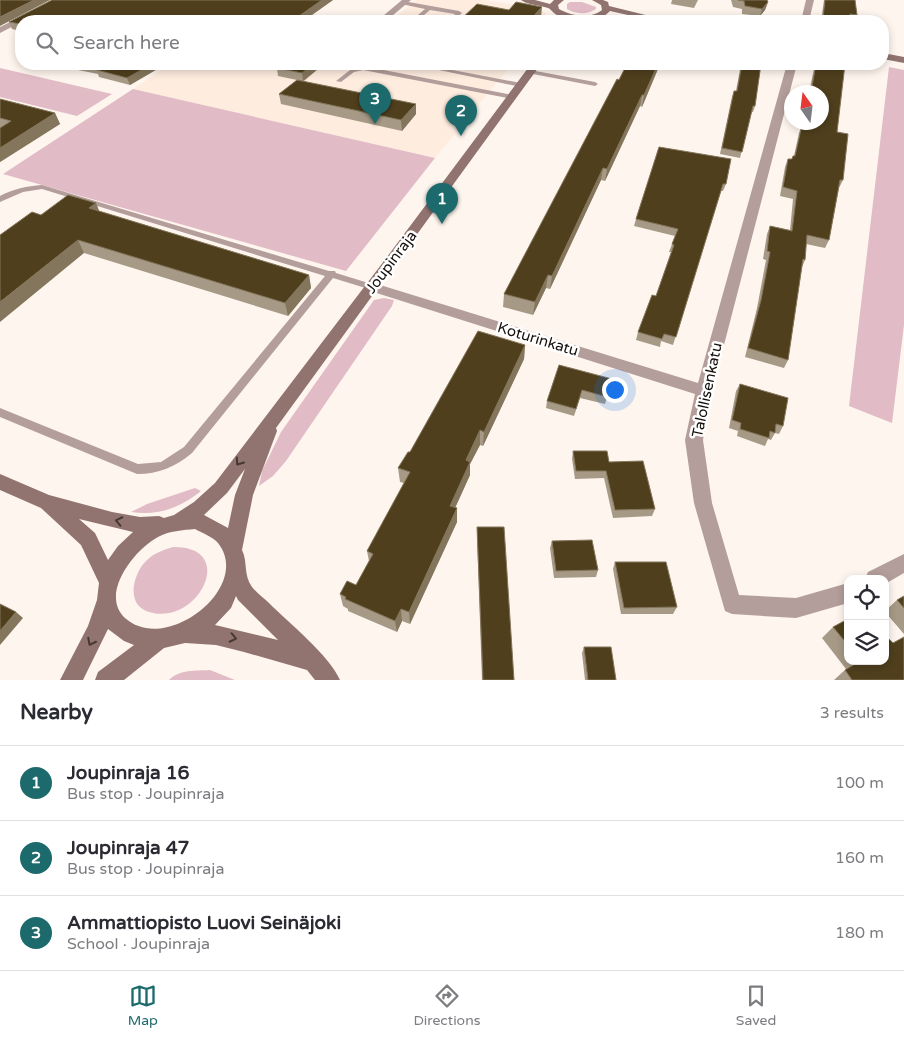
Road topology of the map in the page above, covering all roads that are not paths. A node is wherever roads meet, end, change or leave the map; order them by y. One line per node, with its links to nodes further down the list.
1 (60, 0): 10 (street)
2 (524, 0): 9 (street)
3 (560, 0): 9 (street)
4 (598, 0): 8 (street)
5 (810, 0): 18 (street)
6 (405, 2): 7 (lane); 11 (street)
7 (429, 8): 12 (lane); 13 (lane)
8 (607, 8): 16 (street); 17 (street)
9 (555, 9): 14 (street); 15 (street)
10 (30, 15)
11 (389, 15)
12 (421, 15)
13 (457, 15)
14 (556, 15)
15 (564, 15)
16 (599, 15)
17 (634, 15)
18 (806, 15)
19 (15, 22): 20 (street)
20 (0, 30)
21 (889, 57): 22 (street)
22 (904, 60)
23 (356, 70): 29 (lane)
24 (373, 70): 32 (lane)
25 (445, 70): 31 (lane)
26 (532, 70): 31 (street, Joupinraja)
27 (541, 70): 30 (lane)
28 (790, 70): 36 (street, Talollisenkatu)
29 (339, 81)
30 (595, 84)
31 (521, 85): 32 (street, Joupinraja)
32 (512, 97): 35 (street, Joupinraja)
33 (0, 200): 34 (lane)
34 (332, 273): 35 (lane); 38 (lane)
35 (372, 287): 36 (street, Koturinkatu); 37 (street, Joupinraja)
36 (704, 391): 47 (street, Talollisenkatu)
37 (279, 409): 41 (street, Joupinraja, one-way to 41); 42 (street, Joupinraja)
38 (0, 412)
39 (0, 482): 40 (street)
40 (47, 502): 41 (street, one-way to 40); 46 (street)
41 (173, 523): 42 (street); 46 (street)
42 (234, 549): 44 (street)
43 (904, 563): 45 (street)
44 (236, 572): 48 (street); 50 (street)
45 (882, 575)
46 (107, 592): 49 (street); 51 (street, one-way to 51)
47 (844, 594)
48 (185, 633): 49 (street); 50 (street, one-way to 50)
49 (158, 640): 52 (street)
50 (314, 662): 53 (street)
51 (71, 680)
52 (106, 680)
53 (329, 680)

